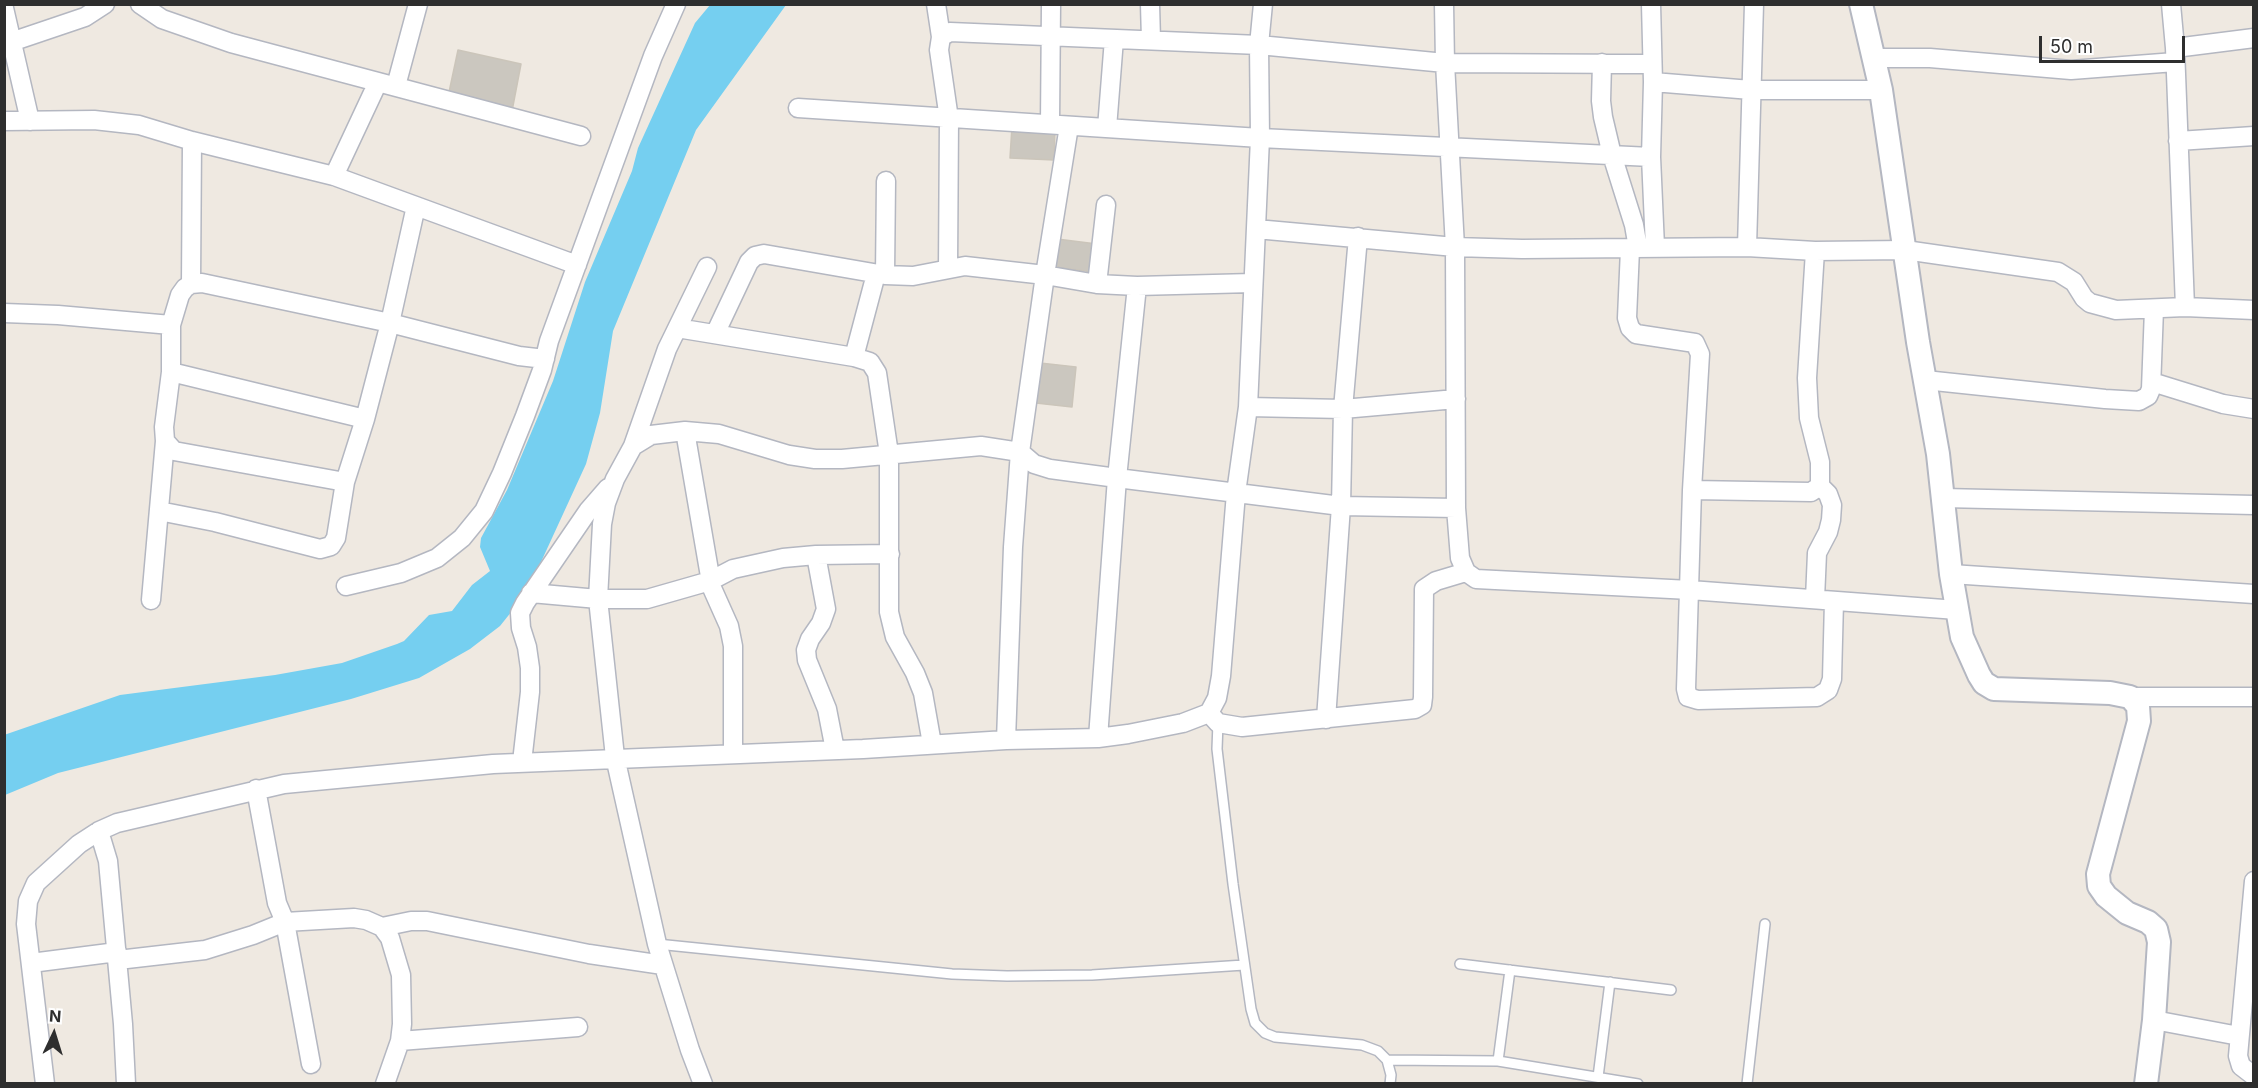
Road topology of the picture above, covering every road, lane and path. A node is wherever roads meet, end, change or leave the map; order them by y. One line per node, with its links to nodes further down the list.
1 (105, 4): 20 (street)
2 (140, 4): 28 (street)
3 (418, 4): 28 (street)
4 (676, 4): 57 (street)
5 (936, 4): 15 (street)
6 (1051, 4): 16 (street)
7 (1150, 4): 19 (street)
8 (1263, 4): 21 (street)
9 (1444, 4): 24 (street)
10 (1651, 4): 26 (street)
11 (1754, 4): 29 (street)
12 (1861, 4): 23 (street)
13 (2171, 4): 22 (street)
14 (4, 8): 20 (street)
15 (941, 37): 16 (street); 32 (street)
16 (1049, 37): 18 (street); 35 (street)
17 (2253, 38): 22 (street)
18 (1114, 39): 19 (street); 37 (street)
19 (1151, 40): 21 (street)
20 (14, 41): 34 (street)
21 (1259, 45): 24 (street); 40 (street)
22 (2175, 55): 23 (street); 42 (street)
23 (1873, 58): 30 (street)
24 (1445, 63): 25 (street); 43 (street)
25 (1602, 63): 26 (street); 44 (street)
26 (1652, 64): 27 (street)
27 (1653, 82): 29 (street); 45 (street)
28 (387, 84): 38 (street); 46 (street)
29 (1751, 90): 30 (street); 53 (street)
30 (1881, 90): 55 (street)
31 (798, 108): 32 (street)
32 (949, 119): 35 (street); 59 (street)
33 (4, 121): 34 (street)
34 (30, 121): 41 (street)
35 (1050, 124): 36 (street)
36 (1069, 126): 37 (street); 61 (street)
37 (1107, 128): 40 (street)
38 (580, 136)
39 (2253, 136): 42 (street)
40 (1260, 138): 43 (street); 50 (street)
41 (192, 141): 46 (street); 62 (street)
42 (2178, 141): 66 (street)
43 (1450, 147): 44 (street); 52 (street)
44 (1612, 155): 45 (street); 54 (street)
45 (1651, 157): 54 (street)
46 (334, 176): 49 (street)
47 (886, 181): 60 (street)
48 (1106, 205): 63 (street)
49 (416, 206): 57 (street); 70 (street)
50 (1256, 229): 51 (street); 64 (street)
51 (1358, 237): 52 (street); 81 (street)
52 (1455, 247): 54 (street); 79 (street)
53 (1747, 247): 54 (street); 56 (street)
54 (1641, 248): 93 (street)
55 (1905, 250): 56 (street); 67 (street); 77 (street)
56 (1815, 251): 92 (street)
57 (577, 265): 75 (street)
58 (707, 267): 72 (street)
59 (948, 268): 60 (street); 61 (street)
60 (880, 274): 73 (street); 74 (street)
61 (1045, 275): 63 (street); 87 (street)
62 (191, 284): 70 (street); 71 (street)
63 (1097, 284): 65 (street)
64 (1252, 284): 65 (street); 80 (street)
65 (1137, 286): 89 (street)
66 (2185, 307): 67 (street); 68 (street)
67 (2154, 309): 78 (street)
68 (2253, 310)
69 (4, 313): 71 (street)
70 (390, 323): 75 (street); 83 (street)
71 (171, 325): 76 (street)
72 (677, 328): 73 (street); 86 (street)
73 (715, 334): 74 (street)
74 (855, 357): 88 (street)
75 (545, 359): 105 (street)
76 (171, 372): 83 (street); 85 (street)
77 (1925, 380): 78 (street); 95 (street)
78 (2152, 382): 82 (street)
79 (1456, 399): 81 (street); 98 (street)
80 (1248, 407): 81 (street); 94 (street)
81 (1343, 409): 97 (street)
82 (2253, 409)
83 (365, 419): 91 (street)
84 (685, 431): 86 (street); 88 (street); 104 (street)
85 (165, 441): 91 (street); 99 (street)
86 (633, 446): 90 (street)
87 (1020, 452): 88 (street); 89 (street); 119 (street)
88 (890, 454): 100 (street)
89 (1117, 478): 94 (street); 118 (street)
90 (615, 479): 107 (street); 109 (street)
91 (345, 482): 99 (street)
92 (1820, 486): 93 (street); 111 (street)
93 (1692, 490): 106 (street)
94 (1236, 493): 97 (street); 116 (street)
95 (1943, 498): 96 (street); 103 (street)
96 (2253, 505)
97 (1341, 506): 98 (street); 117 (street)
98 (1456, 508): 102 (street)
99 (159, 511): 110 (street)
100 (890, 554): 101 (street); 120 (street)
101 (816, 555): 104 (street); 121 (street)
102 (1466, 572): 106 (street); 117 (street)
103 (1951, 574): 108 (street); 113 (street)
104 (710, 581): 109 (street); 122 (street)
105 (346, 586)
106 (1690, 590): 111 (street); 112 (street)
107 (531, 593): 109 (street); 124 (street)
108 (2253, 594)
109 (598, 599): 123 (street)
110 (151, 600)
111 (1815, 600): 112 (street)
112 (1834, 601): 113 (street)
113 (1957, 610): 114 (street)
114 (2130, 697): 115 (street); 140 (street)
115 (2253, 697)
116 (1214, 718): 117 (street); 118 (street); 136 (lane)
117 (1326, 719)
118 (1098, 738): 119 (street)
119 (1006, 740): 120 (street)
120 (932, 744): 121 (street)
121 (836, 750): 122 (street)
122 (733, 754): 123 (street)
123 (615, 757): 124 (street); 131 (street)
124 (522, 762): 125 (street)
125 (256, 789): 126 (street); 128 (street)
126 (99, 831): 132 (street); 133 (street)
127 (2253, 881): 142 (street)
128 (285, 922): 130 (street); 132 (street); 146 (street)
129 (1765, 924): 155 (lane)
130 (382, 927): 135 (street); 143 (street)
131 (657, 944): 135 (street); 136 (lane)
132 (117, 956): 133 (street); 150 (street)
133 (31, 963): 149 (street)
134 (1460, 964): 137 (lane)
135 (663, 965): 152 (street)
136 (1244, 965): 144 (lane)
137 (1510, 970): 138 (lane); 145 (lane)
138 (1610, 982): 139 (lane); 148 (lane)
139 (1671, 990)
140 (2154, 1020): 142 (street); 156 (street)
141 (578, 1027): 143 (street)
142 (2239, 1036): 147 (street)
143 (400, 1041): 151 (street)
144 (1387, 1060): 145 (lane); 153 (lane)
145 (1498, 1060): 148 (lane)
146 (311, 1064)
147 (2253, 1076)
148 (1598, 1077): 154 (lane)
149 (45, 1083)
150 (126, 1083)
151 (385, 1083)
152 (703, 1083)
153 (1390, 1083)
154 (1638, 1083)
155 (1747, 1083)
156 (2146, 1083)

